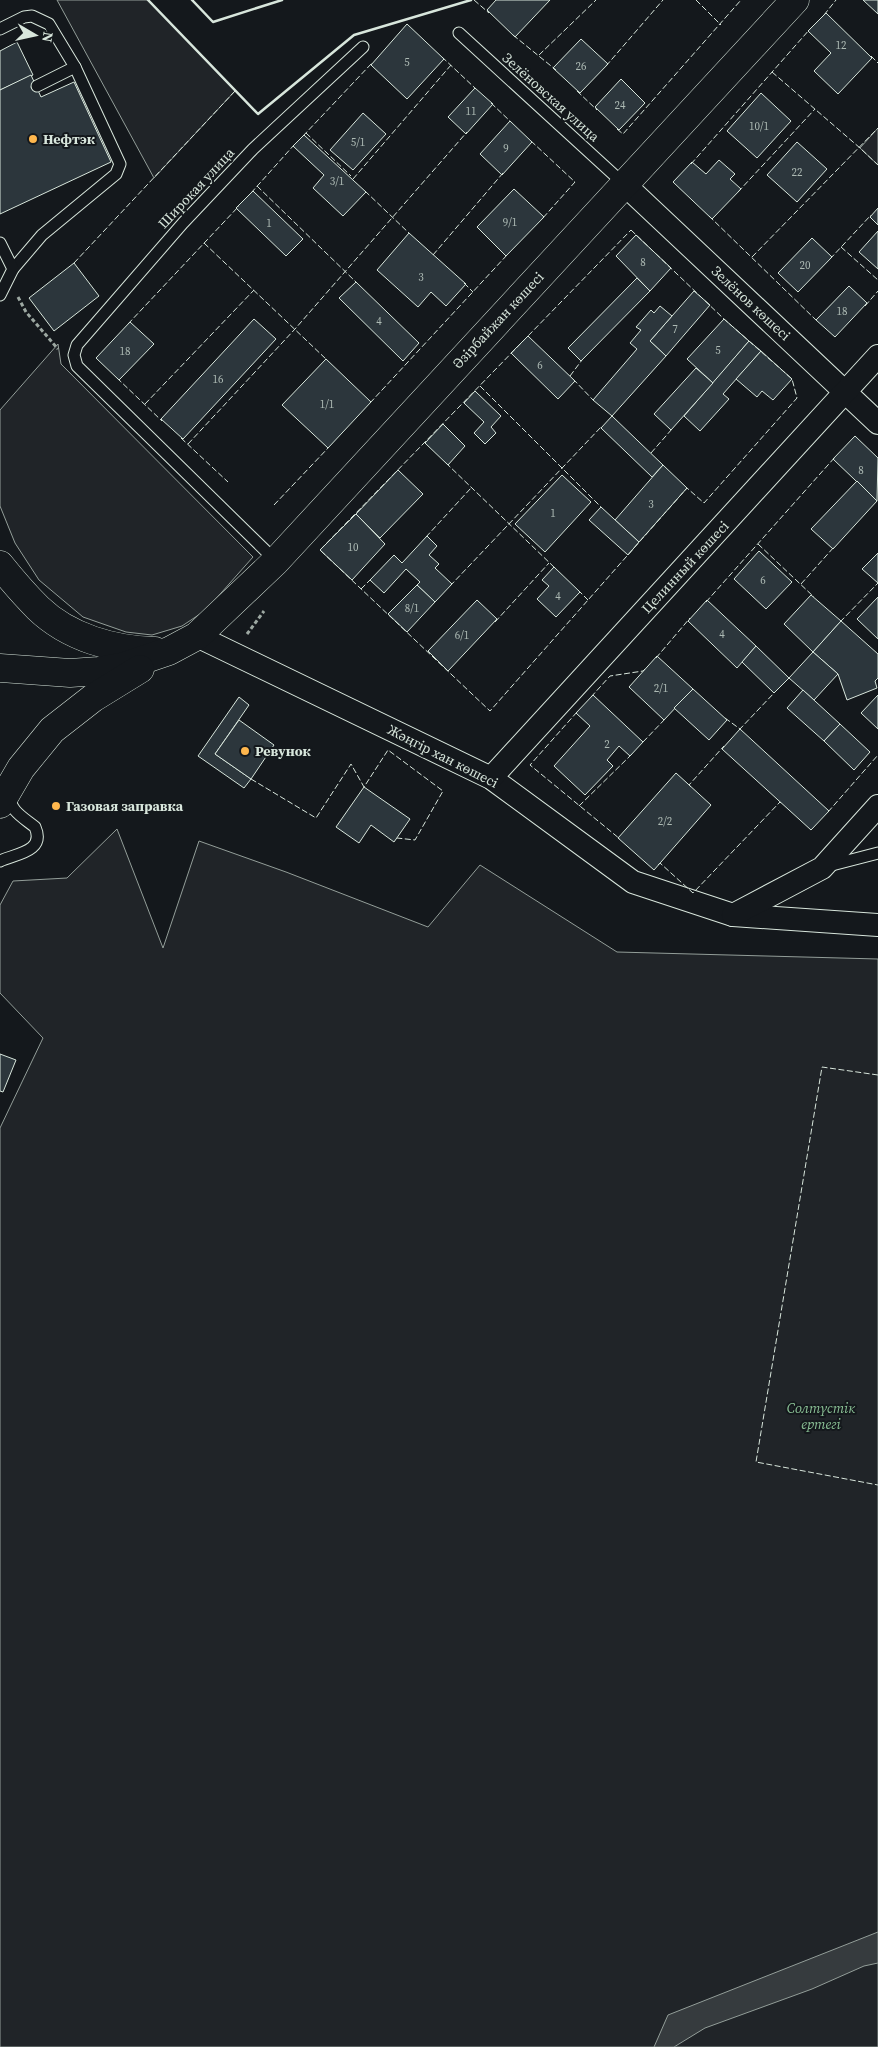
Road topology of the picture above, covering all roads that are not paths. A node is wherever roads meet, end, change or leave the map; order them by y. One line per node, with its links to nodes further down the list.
1 (795, 0): 7 (main road, Әзірбайжан көшесі)
2 (0, 29): 5 (lane)
3 (459, 33): 7 (lane, Зелёновская улица)
4 (363, 47): 14 (lane, Широкая улица)
5 (75, 67): 6 (lane); 9 (lane)
6 (36, 86)
7 (624, 184): 12 (street, Зелёнов көшесі); 14 (main road, Әзірбайжан көшесі)
8 (0, 243): 9 (lane)
9 (11, 274): 10 (lane)
10 (0, 295)
11 (878, 356): 12 (street, Целинный көшесі)
12 (845, 392): 13 (street, Зелёнов көшесі); 19 (street, Целинный көшесі)
13 (878, 423)
14 (276, 561): 16 (main road, Әзірбайжан көшесі)
15 (0, 565): 17 (main road)
16 (197, 636): 17 (main road, Әзірбайжан көшесі); 19 (street, Жәңгір хан көшесі)
17 (169, 651): 18 (main road); 20 (main road)
18 (0, 668)
19 (491, 778): 26 (street, Жәңгір хан көшесі)
20 (14, 779): 21 (main road); 24 (lane)
21 (0, 804)
22 (878, 806): 25 (street)
23 (878, 853): 25 (lane)
24 (0, 861)
25 (822, 868): 26 (street)
26 (733, 915): 27 (street, Жәңгір хан көшесі)
27 (878, 925)

